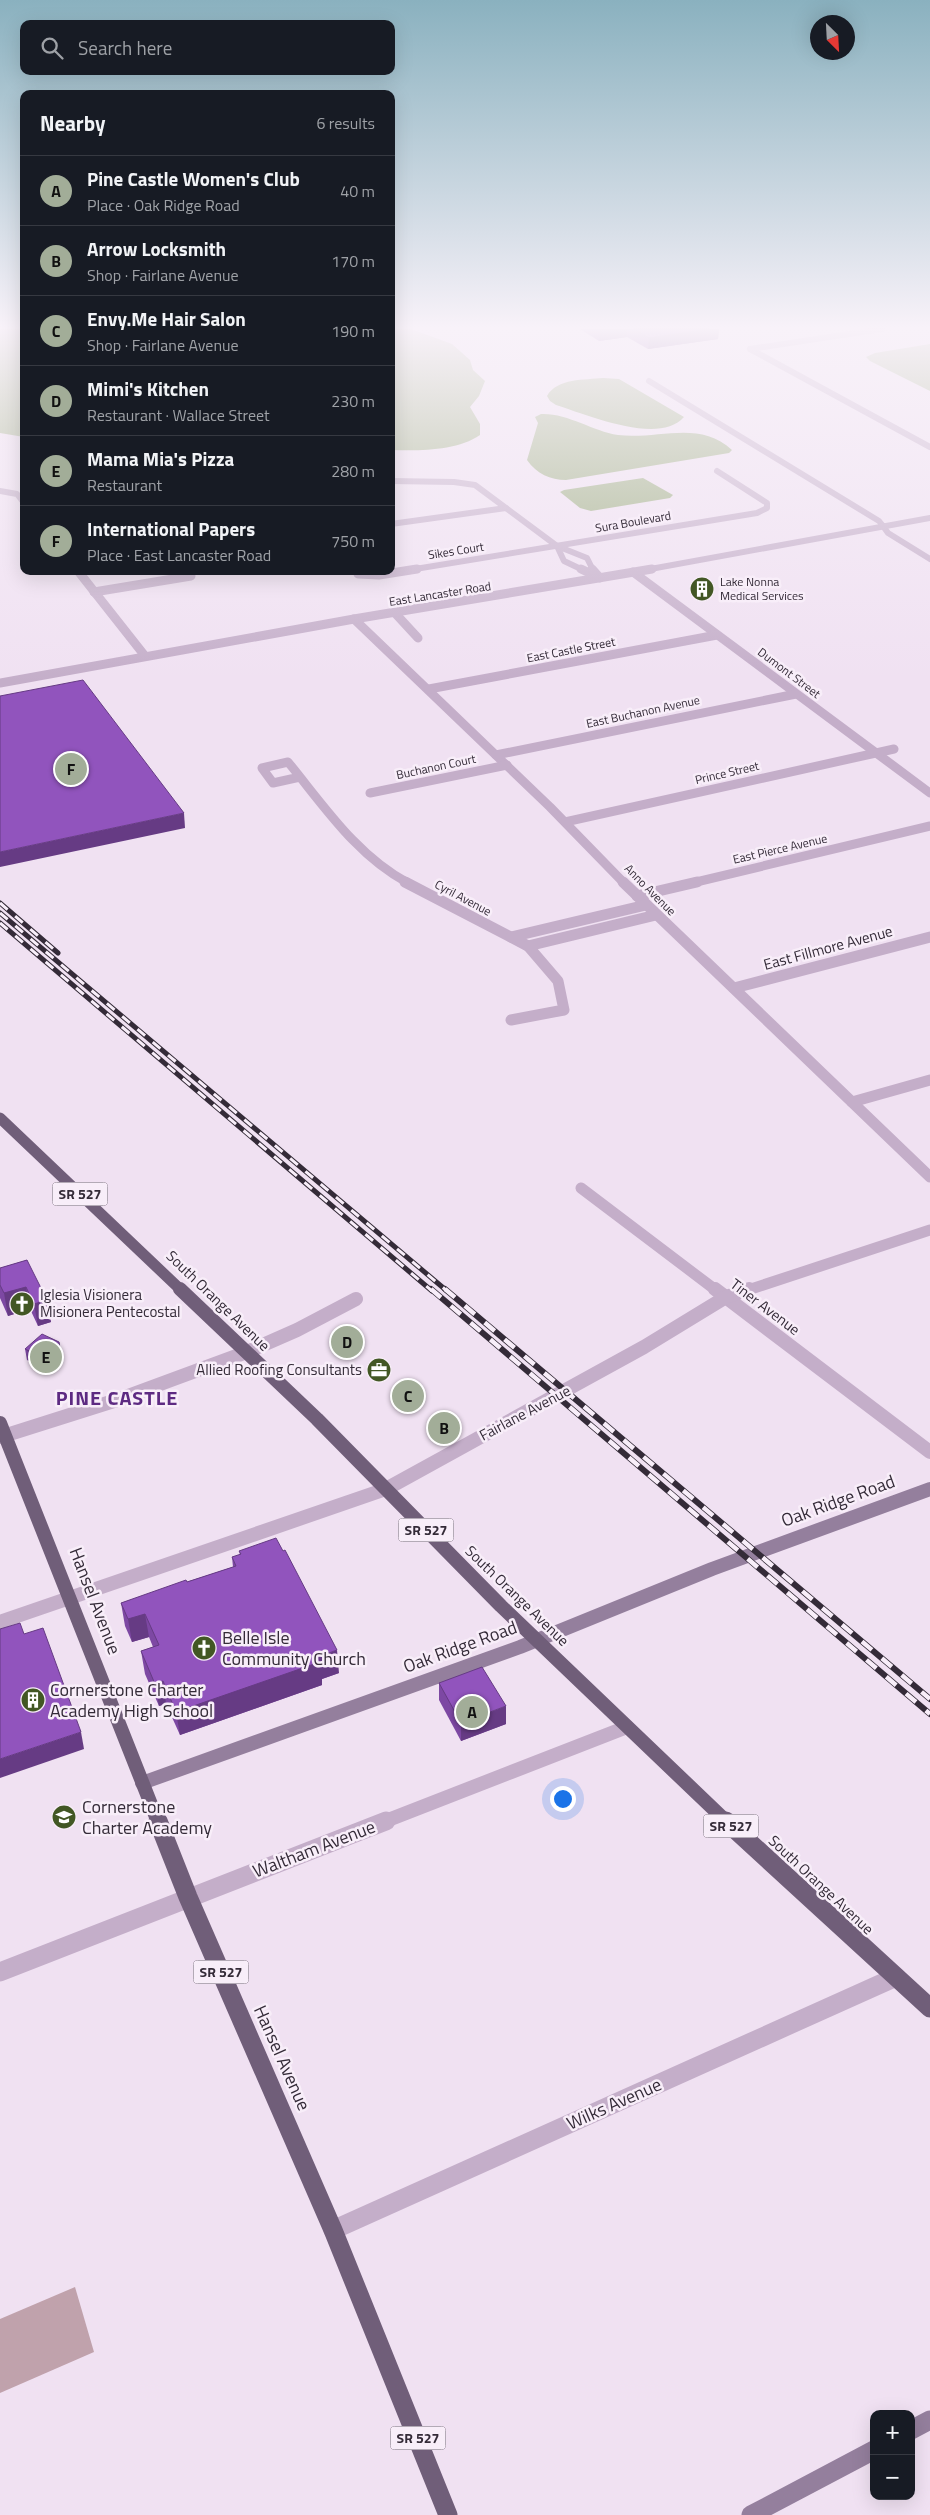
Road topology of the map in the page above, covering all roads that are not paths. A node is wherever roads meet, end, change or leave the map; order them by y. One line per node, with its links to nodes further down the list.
1 (756, 446): 9 (street)
2 (717, 471): 10 (street, Sura Boulevard)
3 (395, 481): 6 (street)
4 (0, 491): 5 (street)
5 (20, 497)
6 (506, 508): 8 (street); 10 (street)
7 (930, 518): 9 (street, East Lancaster Road)
8 (395, 523)
9 (883, 526): 13 (street); 15 (street, East Lancaster Road)
10 (556, 546): 11 (street); 12 (street); 14 (street, Sikes Court)
11 (579, 554): 12 (street); 18 (street)
12 (561, 557): 18 (street)
13 (930, 559)
14 (395, 572)
15 (633, 572): 18 (street, East Lancaster Road); 22 (street, Dumont Street)
16 (81, 575): 19 (street)
17 (191, 576): 19 (street)
18 (600, 578): 20 (street, East Lancaster Road)
19 (94, 592): 24 (street)
20 (394, 612): 21 (street, East Lancaster Road); 23 (street)
21 (354, 618): 24 (street, East Lancaster Road); 26 (street, Anno Avenue)
22 (717, 635): 26 (street, East Castle Street); 27 (street, Dumont Street)
23 (418, 638)
24 (145, 656): 25 (street, East Lancaster Road)
25 (0, 683)
26 (429, 689): 30 (street, Anno Avenue)
27 (796, 694): 29 (street, Dumont Street); 30 (street, East Buchanon Avenue)
28 (894, 748): 29 (street, Prince Street)
29 (875, 753): 34 (street, Dumont Street); 35 (street, Prince Street)
30 (496, 755): 31 (street, Anno Avenue)
31 (507, 765): 33 (street, Buchanon Court); 35 (street, Anno Avenue)
32 (300, 777): 43 (street, Cyril Avenue)
33 (370, 793)
34 (930, 793)
35 (565, 822): 37 (street, Anno Avenue)
36 (930, 826): 37 (street, East Pierce Avenue)
37 (637, 896): 38 (street, Anno Avenue)
38 (646, 905): 39 (street); 40 (street, Anno Avenue)
39 (620, 911): 41 (street); 43 (street)
40 (656, 915): 41 (street); 45 (street, Anno Avenue)
41 (634, 921): 44 (street)
42 (930, 937): 45 (street, East Fillmore Avenue)
43 (511, 938): 44 (street, Cyril Avenue)
44 (528, 946): 46 (street, Cyril Avenue)
45 (734, 988): 48 (street, Anno Avenue)
46 (511, 1020)
47 (930, 1080): 48 (street)
48 (852, 1102): 50 (street, Anno Avenue)
49 (0, 1118): 55 (main road, South Orange Avenue / SR 527)
50 (930, 1177)
51 (581, 1188): 53 (street, Tiner Avenue)
52 (930, 1230): 53 (street, Fairlane Avenue)
53 (726, 1297): 57 (street, Tiner Avenue); 59 (street, Fairlane Avenue)
54 (356, 1299): 55 (street)
55 (247, 1352): 56 (street); 59 (main road, South Orange Avenue / SR 527)
56 (2, 1432): 60 (main road, Hansel Avenue / SR 527)
57 (930, 1452)
58 (930, 1488): 62 (main road, Oak Ridge Road)
59 (386, 1489): 60 (street, Fairlane Avenue); 62 (main road, South Orange Avenue / SR 527)
60 (70, 1598): 61 (street, Fairlane Avenue); 64 (main road, Hansel Avenue / SR 527)
61 (0, 1622)
62 (536, 1640): 63 (main road, South Orange Avenue / SR 527); 64 (main road, Oak Ridge Road)
63 (627, 1727): 65 (street, Waltham Avenue); 67 (main road, South Orange Avenue / SR 527)
64 (142, 1783): 65 (main road, Hansel Avenue / SR 527)
65 (188, 1897): 66 (street, Waltham Avenue); 69 (main road, Hansel Avenue / SR 527)
66 (0, 1972)
67 (896, 1977): 68 (main road, South Orange Avenue / SR 527); 69 (street, Wilks Avenue)
68 (930, 2008)
69 (333, 2230): 73 (main road, Hansel Avenue / SR 527)
70 (930, 2420): 71 (main road)
71 (915, 2428)
72 (870, 2452): 74 (main road)
73 (448, 2515)
74 (751, 2515)

